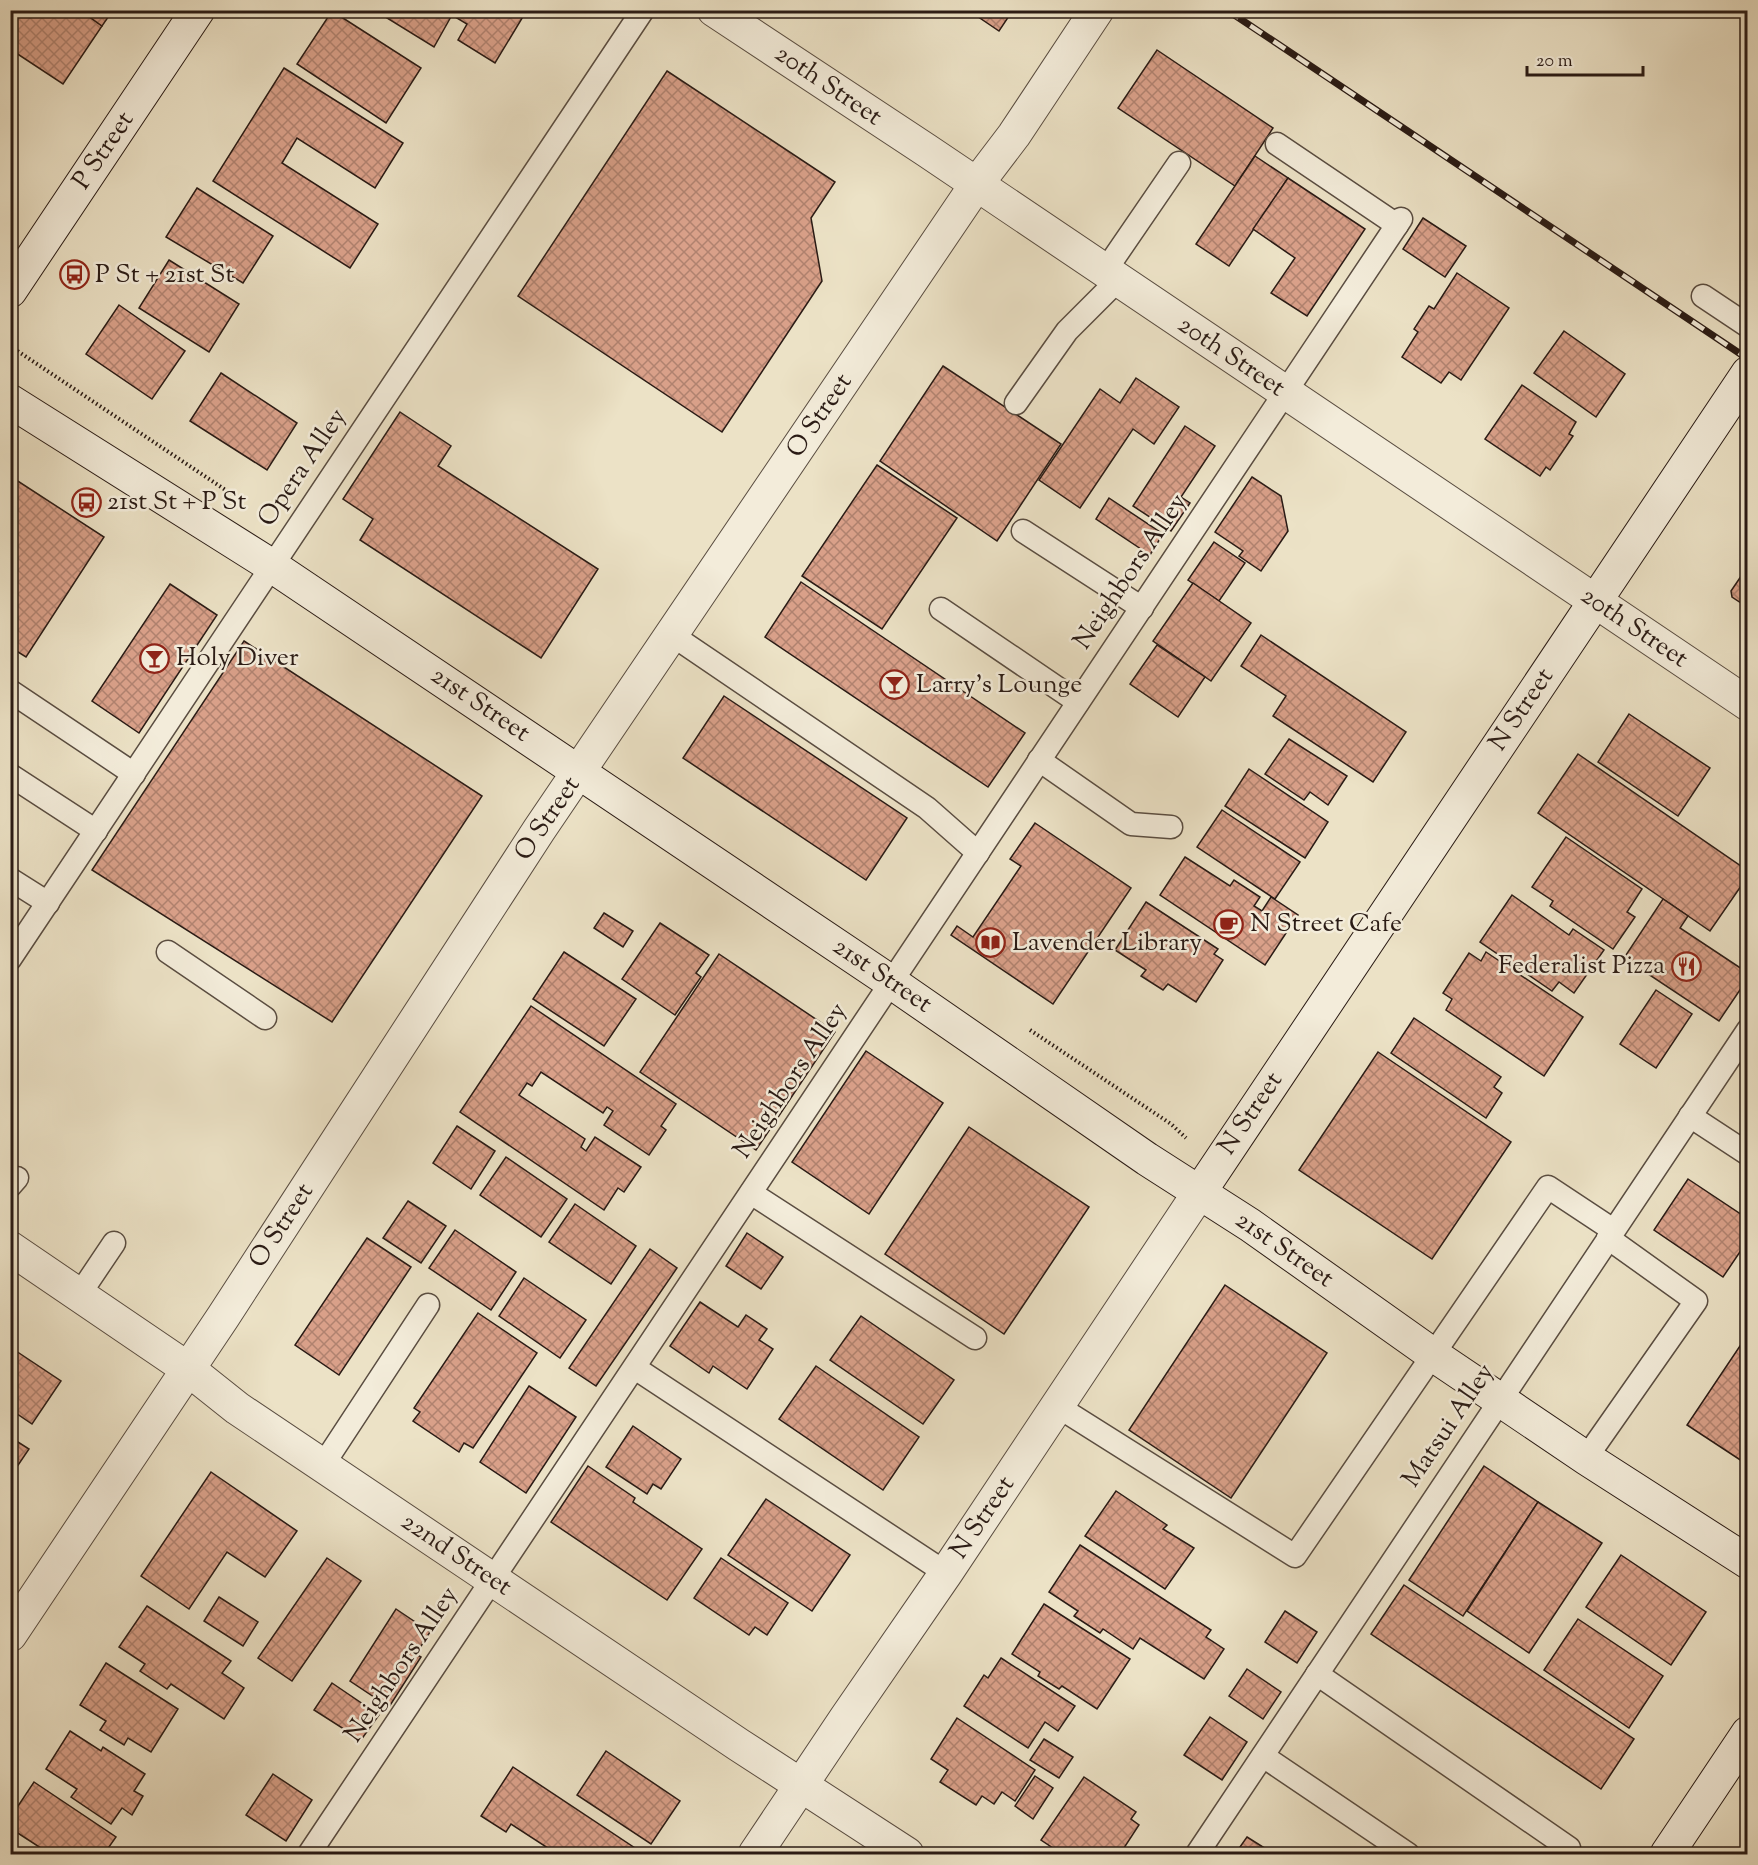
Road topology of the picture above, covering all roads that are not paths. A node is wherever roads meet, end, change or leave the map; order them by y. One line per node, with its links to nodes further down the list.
1 (198, 10): 9 (street, P Street)
2 (644, 10): 17 (lane, Opera Alley)
3 (714, 10): 7 (street, 20th Street)
4 (1096, 10): 7 (street, O Street)
5 (1277, 144): 13 (lane, Neighbors Alley)
6 (1179, 163): 8 (lane)
7 (976, 185): 8 (street, 20th Street); 21 (street, O Street)
8 (1112, 275): 13 (street, 20th Street); 15 (lane)
9 (10, 291)
10 (1703, 296): 11 (lane)
11 (1748, 326)
12 (1744, 387): 18 (street, N Street)
13 (1285, 394): 18 (street, 20th Street); 19 (lane, Neighbors Alley)
14 (10, 401): 17 (street, 21st Street)
15 (1016, 403)
16 (1023, 531): 19 (lane)
17 (272, 566): 26 (street, 21st Street); 28 (lane, Opera Alley)
18 (1595, 602): 24 (street, 20th Street); 42 (street, N Street)
19 (1142, 608): 23 (lane, Neighbors Alley)
20 (940, 609): 23 (lane)
21 (672, 635): 26 (street, O Street); 31 (lane)
22 (10, 692): 28 (lane)
23 (1078, 702): 25 (lane, Neighbors Alley)
24 (1748, 704)
25 (1040, 760): 29 (lane); 31 (lane, Neighbors Alley)
26 (580, 772): 36 (street, 21st Street); 51 (street, O Street)
27 (10, 774): 30 (lane)
28 (134, 774): 30 (lane, Opera Alley)
29 (1171, 827)
30 (96, 831): 33 (lane, Opera Alley)
31 (978, 853): 36 (lane, Neighbors Alley)
32 (10, 879): 33 (lane)
33 (48, 903): 35 (lane, Opera Alley)
34 (168, 952): 37 (lane)
35 (10, 958)
36 (891, 982): 41 (lane, Neighbors Alley); 42 (street, 21st Street)
37 (265, 1018)
38 (1748, 1030): 39 (lane, Matsui Alley)
39 (1690, 1116): 40 (lane); 43 (lane, Matsui Alley)
40 (1748, 1154)
41 (751, 1193): 48 (lane); 50 (lane, Neighbors Alley)
42 (1199, 1193): 49 (street, 21st Street); 53 (street, N Street)
43 (1611, 1234): 49 (lane); 52 (lane, Matsui Alley); 54 (lane)
44 (114, 1243): 46 (lane)
45 (10, 1248): 46 (street, 22nd Street)
46 (79, 1294): 51 (street, 22nd Street)
47 (428, 1305): 55 (lane)
48 (975, 1338)
49 (1432, 1354): 52 (street, 21st Street); 53 (lane)
50 (635, 1368): 57 (lane); 58 (lane, Neighbors Alley)
51 (188, 1369): 55 (street, 22nd Street); 59 (street, O Street)
52 (1500, 1400): 54 (street, 21st Street); 60 (lane, Matsui Alley)
53 (1057, 1406): 57 (street, N Street)
54 (1586, 1458): 56 (street, 21st Street)
55 (322, 1465): 58 (street, 22nd Street)
56 (1748, 1562)
57 (946, 1573): 63 (street, N Street)
58 (492, 1580): 63 (street, 22nd Street); 65 (lane, Neighbors Alley)
59 (10, 1635)
60 (1317, 1674): 62 (lane, Matsui Alley); 64 (lane)
61 (1748, 1733): 70 (street)
62 (1263, 1756): 68 (lane, Matsui Alley); 69 (lane)
63 (801, 1785): 66 (street, N Street); 67 (street, 22nd Street)
64 (1569, 1848)
65 (309, 1854)
66 (755, 1854)
67 (907, 1854)
68 (1197, 1854)
69 (1408, 1854)
70 (1667, 1854)

